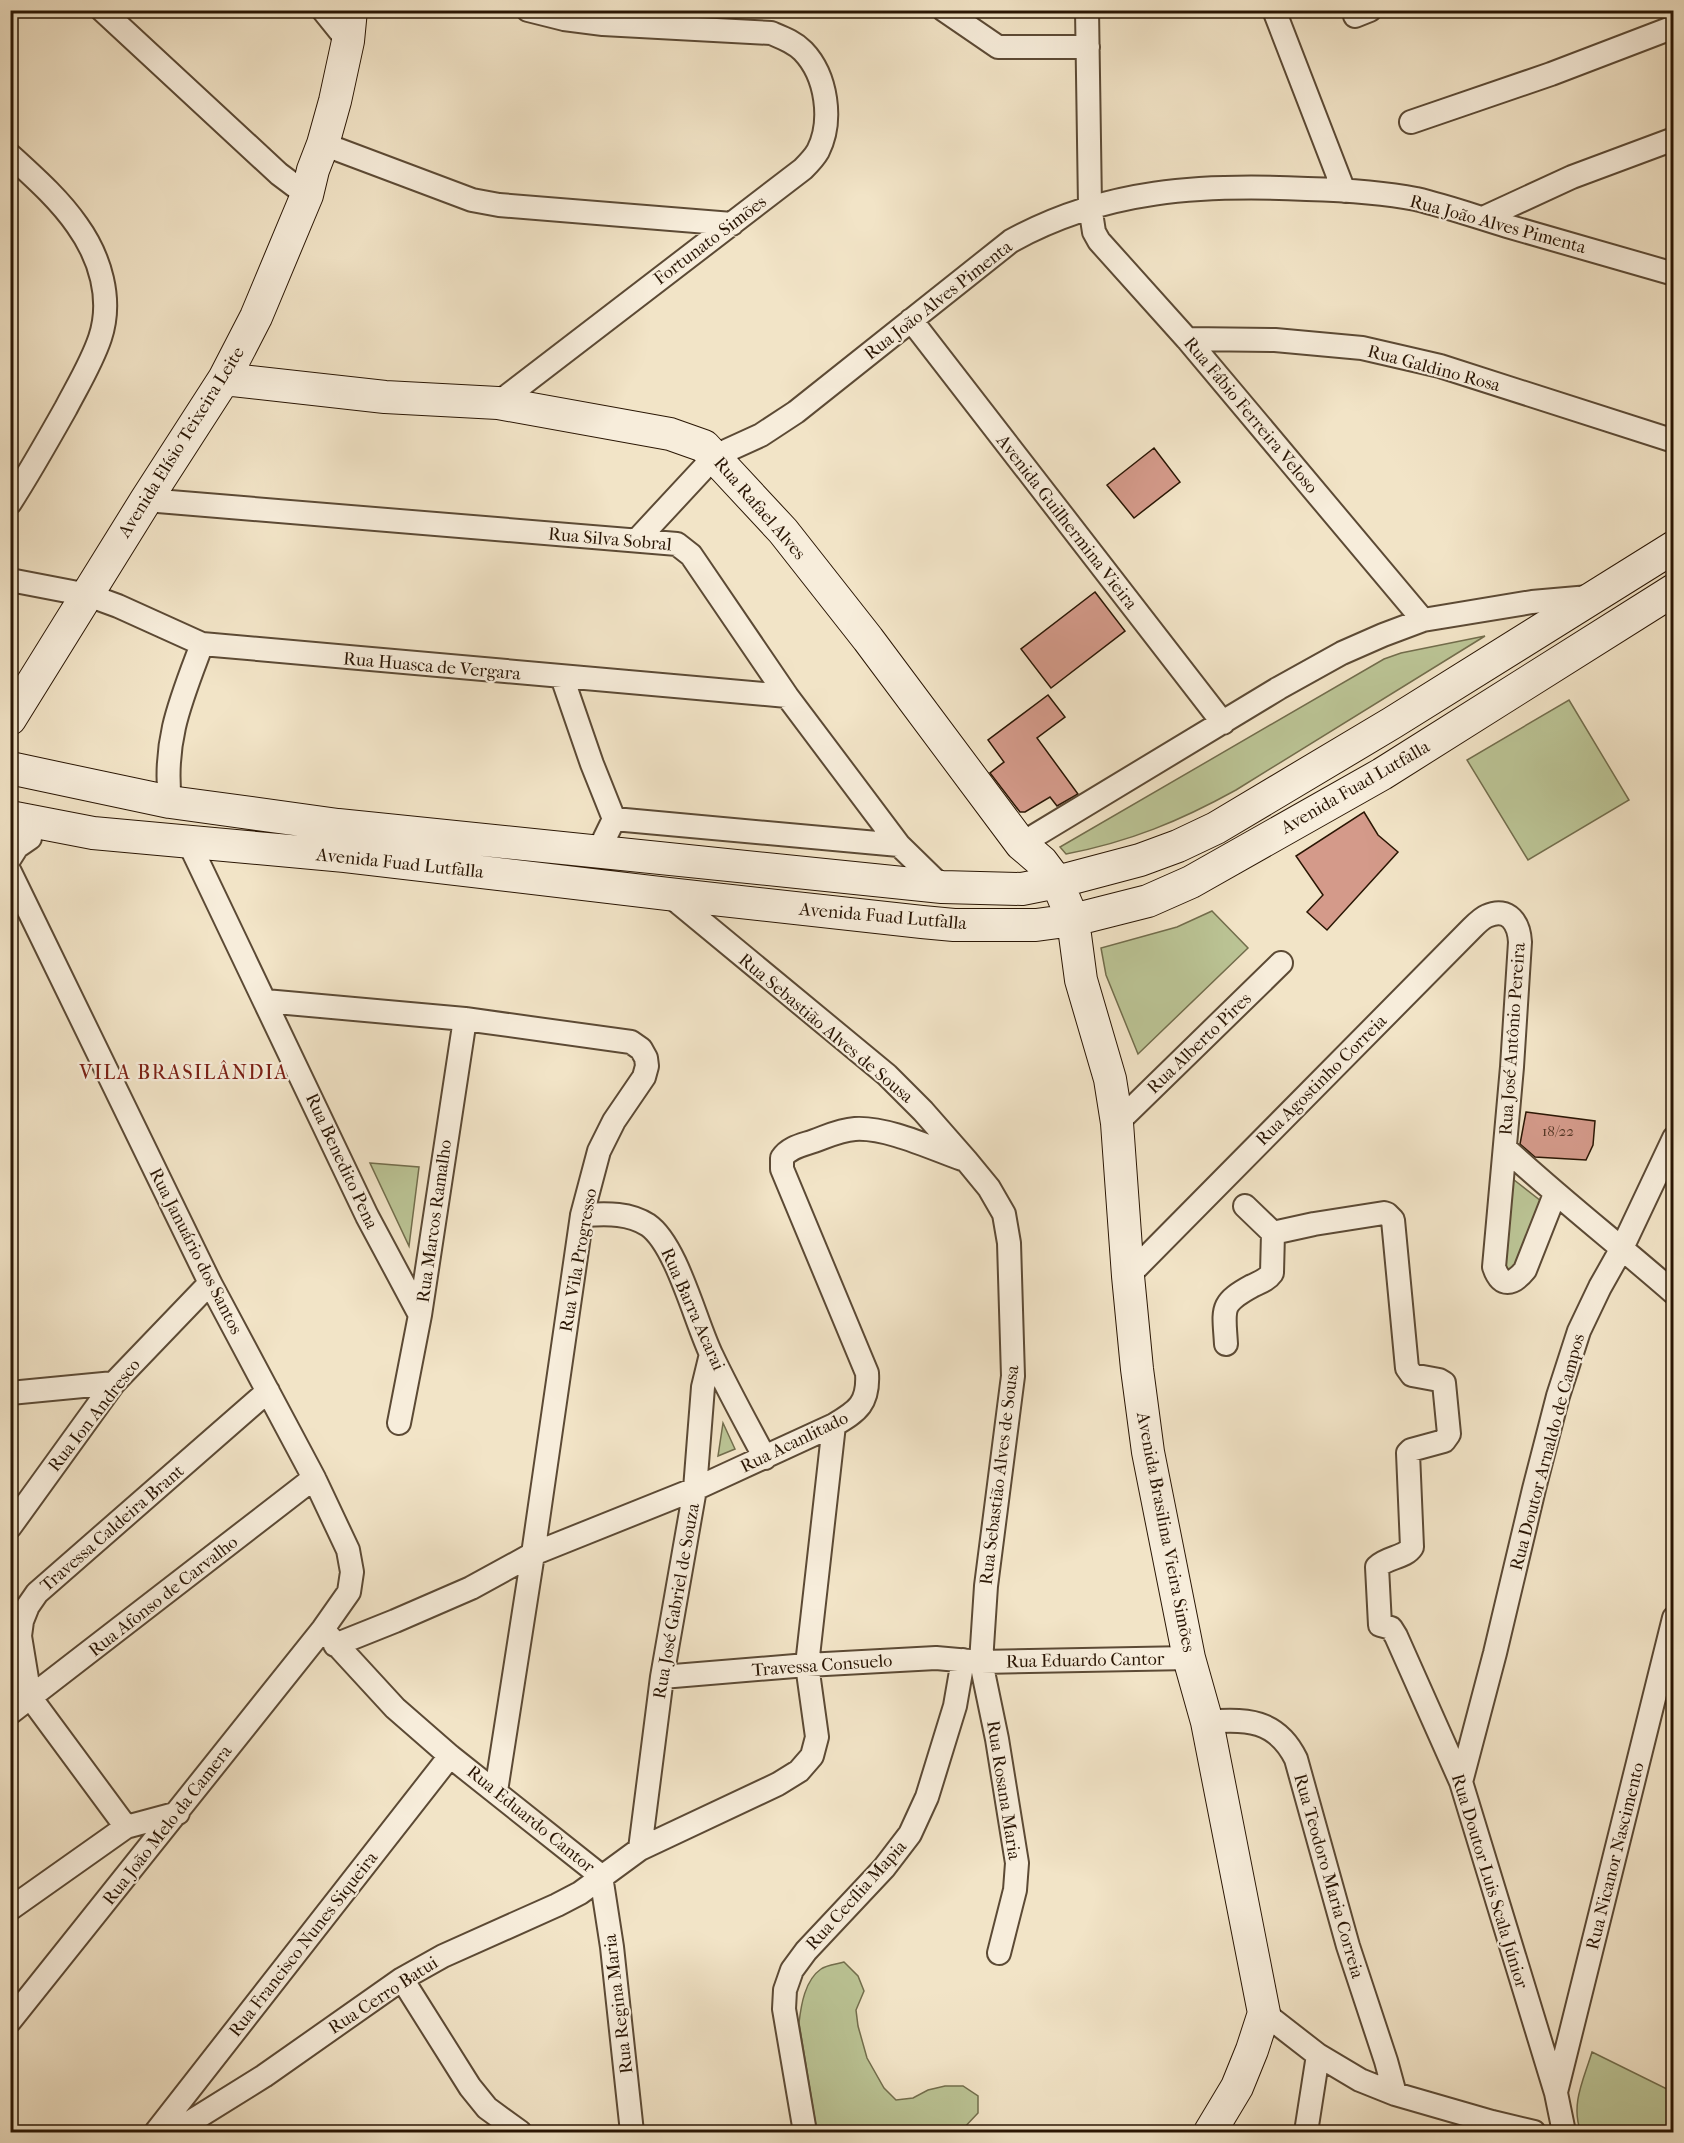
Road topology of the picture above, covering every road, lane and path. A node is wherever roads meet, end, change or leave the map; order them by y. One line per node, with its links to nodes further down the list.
1 (102, 10): 16 (street)
2 (323, 10): 9 (street)
3 (351, 10): 9 (main road, Avenida Elísio Teixeira Leite)
4 (528, 10): 19 (street, Fortunato Simões)
5 (944, 10): 10 (street)
6 (1087, 10): 10 (street, Rua Fábio Ferreira Veloso)
7 (1274, 10): 15 (street)
8 (1674, 27): 11 (street)
9 (348, 41): 13 (main road, Avenida Elísio Teixeira Leite)
10 (1088, 46): 17 (street, Rua Fábio Ferreira Veloso)
11 (1411, 122)
12 (1674, 139): 18 (street)
13 (322, 144): 16 (main road, Avenida Elísio Teixeira Leite); 19 (street)
14 (10, 155): 28 (street)
15 (1344, 190): 17 (street, Rua João Alves Pimenta); 18 (street, Rua João Alves Pimenta)
16 (307, 195): 23 (main road, Avenida Elísio Teixeira Leite)
17 (1090, 206): 21 (street, Rua João Alves Pimenta); 22 (street, Rua Fábio Ferreira Veloso)
18 (1483, 218): 20 (street, Rua João Alves Pimenta)
19 (732, 224): 24 (street, Fortunato Simões)
20 (1674, 274)
21 (912, 320): 26 (street, Rua João Alves Pimenta); 40 (street, Avenida Guilhermina Vieira)
22 (1187, 339): 25 (street, Rua Galdino Rosa); 35 (street, Rua Fábio Ferreira Veloso)
23 (224, 379): 24 (main road, Rua Rafael Alves); 27 (main road, Avenida Elísio Teixeira Leite)
24 (498, 403): 26 (main road, Rua Rafael Alves)
25 (1674, 441)
26 (715, 456): 29 (street); 47 (main road, Rua Rafael Alves)
27 (146, 500): 29 (street, Rua Silva Sobral); 33 (main road, Avenida Elísio Teixeira Leite)
28 (10, 503)
29 (637, 540): 38 (street, Rua Silva Sobral)
30 (1674, 547): 34 (main road, Avenida Fuad Lutfalla)
31 (10, 580): 33 (street, Rua Huasca de Vergara)
32 (1674, 590): 56 (main road, Avenida Fuad Lutfalla)
33 (88, 595): 36 (street, Rua Huasca de Vergara); 39 (main road, Avenida Elísio Teixeira Leite)
34 (1593, 597): 35 (street, Avenida Fuad Lutfalla); 52 (main road, Avenida Fuad Lutfalla)
35 (1423, 620): 40 (street, Avenida Fuad Lutfalla)
36 (202, 644): 37 (street, Rua Huasca de Vergara); 42 (street)
37 (562, 677): 38 (street, Rua Huasca de Vergara); 43 (street)
38 (787, 696): 48 (street, Rua Silva Sobral)
39 (10, 719)
40 (1222, 723): 47 (street, Avenida Fuad Lutfalla)
41 (10, 768): 42 (main road, Avenida Fuad Lutfalla)
42 (170, 802): 44 (main road, Avenida Fuad Lutfalla)
43 (614, 819): 48 (street); 50 (street)
44 (301, 820): 49 (main road); 50 (main road, Avenida Fuad Lutfalla)
45 (15, 839): 46 (main road, Avenida Fuad Lutfalla)
46 (189, 843): 49 (main road, Avenida Fuad Lutfalla); 61 (street, Rua Benedito Pena)
47 (1021, 844): 52 (main road, Avenida Brasilina Vieira Simões); 54 (main road, Avenida Brasilina Vieira Simões)
48 (899, 845): 53 (street, Rua Silva Sobral)
49 (287, 851): 55 (main road, Avenida Fuad Lutfalla)
50 (598, 852): 53 (main road, Avenida Fuad Lutfalla)
51 (10, 872): 73 (street, Rua Januário dos Santos)
52 (1057, 882): 54 (main road, Avenida Fuad Lutfalla); 56 (main road, Avenida Brasilina Vieira Simões)
53 (942, 887): 54 (main road, Avenida Fuad Lutfalla)
54 (1022, 889): 57 (main road, Avenida Brasilina Vieira Simões)
55 (669, 894): 57 (main road, Avenida Fuad Lutfalla); 66 (street, Rua Sebastião Alves de Sousa)
56 (1073, 920): 57 (main road, Avenida Fuad Lutfalla); 60 (main road, Avenida Brasilina Vieira Simões)
57 (1036, 925): 60 (main road, Avenida Brasilina Vieira Simões)
58 (1520, 930): 65 (street, Rua José Antônio Pereira); 72 (street, Rua Agostinho Correia)
59 (1281, 963): 63 (street, Rua Alberto Pires)
60 (1081, 980): 63 (main road, Avenida Brasilina Vieira Simões)
61 (265, 1001): 62 (street, Rua Vila Progresso); 75 (street, Rua Benedito Pena)
62 (465, 1019): 69 (street, Rua Vila Progresso); 75 (street, Rua Marcos Ramalho)
63 (1117, 1123): 72 (main road, Avenida Brasilina Vieira Simões)
64 (1674, 1138): 71 (street, Rua Doutor Arnaldo de Campos)
65 (1505, 1148): 67 (street); 67 (street, Rua José Antônio Pereira)
66 (966, 1160): 82 (street, Rua Acanlitado); 91 (street, Rua Sebastião Alves de Sousa)
67 (1555, 1194): 71 (street)
68 (1245, 1206): 70 (street)
69 (582, 1215): 77 (street, Rua Barra Acarai); 87 (street, Rua Vila Progresso)
70 (1273, 1233): 76 (street); 98 (street, Rua Doutor Luis Scala Júnior)
71 (1622, 1248): 74 (street); 98 (street, Rua Doutor Arnaldo de Campos)
72 (1128, 1276): 90 (main road, Avenida Brasilina Vieira Simões)
73 (210, 1283): 78 (street, Rua Ion Andresco); 79 (street, Rua Januário dos Santos)
74 (1674, 1293)
75 (420, 1315): 81 (street, Rua Marcos Ramalho)
76 (1226, 1344)
77 (711, 1354): 83 (street, Rua Barra Acarai); 85 (street, Rua José Gabriel de Souza)
78 (114, 1383): 80 (street); 86 (street, Rua Ion Andresco)
79 (268, 1391): 84 (street, Rua Januário dos Santos); 94 (street, Travessa Caldeira Brant)
80 (10, 1393)
81 (399, 1423)
82 (834, 1425): 83 (street, Rua Acanlitado); 92 (street, Rua Eduardo Cantor)
83 (765, 1458): 85 (street, Rua Acanlitado)
84 (314, 1479): 89 (street, Rua Januário dos Santos); 94 (street, Rua Afonso de Carvalho)
85 (695, 1490): 87 (street, Rua Acanlitado); 93 (street, Rua José Gabriel de Souza)
86 (10, 1527)
87 (533, 1554): 89 (street, Rua Acanlitado); 99 (street, Rua Vila Progresso)
88 (1674, 1618): 110 (street, Rua Nicanor Nascimento)
89 (329, 1637): 97 (street, Rua Eduardo Cantor); 100 (street, Rua João Melo da Camera)
90 (1189, 1658): 91 (street, Rua Eduardo Cantor); 96 (main road, Avenida Brasilina Vieira Simões)
91 (972, 1661): 92 (street, Travessa Consuelo); 105 (street, Rua Rosana Maria); 116 (street, Rua Cecília Mapia)
92 (807, 1665): 93 (street, Travessa Consuelo); 102 (street, Rua Eduardo Cantor)
93 (662, 1677): 102 (street, Rua José Gabriel de Souza)
94 (30, 1697): 95 (street, Rua Afonso de Carvalho); 101 (street)
95 (10, 1713)
96 (1207, 1722): 107 (main road, Avenida Brasilina Vieira Simões); 111 (street, Rua Teodoro Maria Correia)
97 (450, 1756): 99 (street, Rua Eduardo Cantor); 112 (street, Rua Francisco Nunes Siqueira)
98 (1461, 1782): 110 (street, Rua Doutor Luis Scala Júnior)
99 (496, 1791): 103 (street, Rua Eduardo Cantor)
100 (178, 1813): 101 (street); 108 (street, Rua João Melo da Camera)
101 (126, 1827): 104 (street)
102 (640, 1849): 103 (street, Rua Eduardo Cantor)
103 (601, 1876): 106 (street, Rua Cerro Batui); 115 (street, Rua Regina Maria)
104 (10, 1909)
105 (999, 1953)
106 (402, 1979): 113 (street, Rua Cerro Batui); 114 (street)
107 (1264, 2013): 109 (street); 117 (main road)
108 (10, 2021)
109 (1318, 2055): 111 (street); 118 (street)
110 (1556, 2093): 120 (street, Rua Doutor Luis Scala Júnior)
111 (1395, 2094): 119 (street)
112 (156, 2133)
113 (174, 2133)
114 (520, 2133)
115 (632, 2133)
116 (805, 2133)
117 (1210, 2133)
118 (1306, 2133)
119 (1534, 2133)
120 (1564, 2133)

